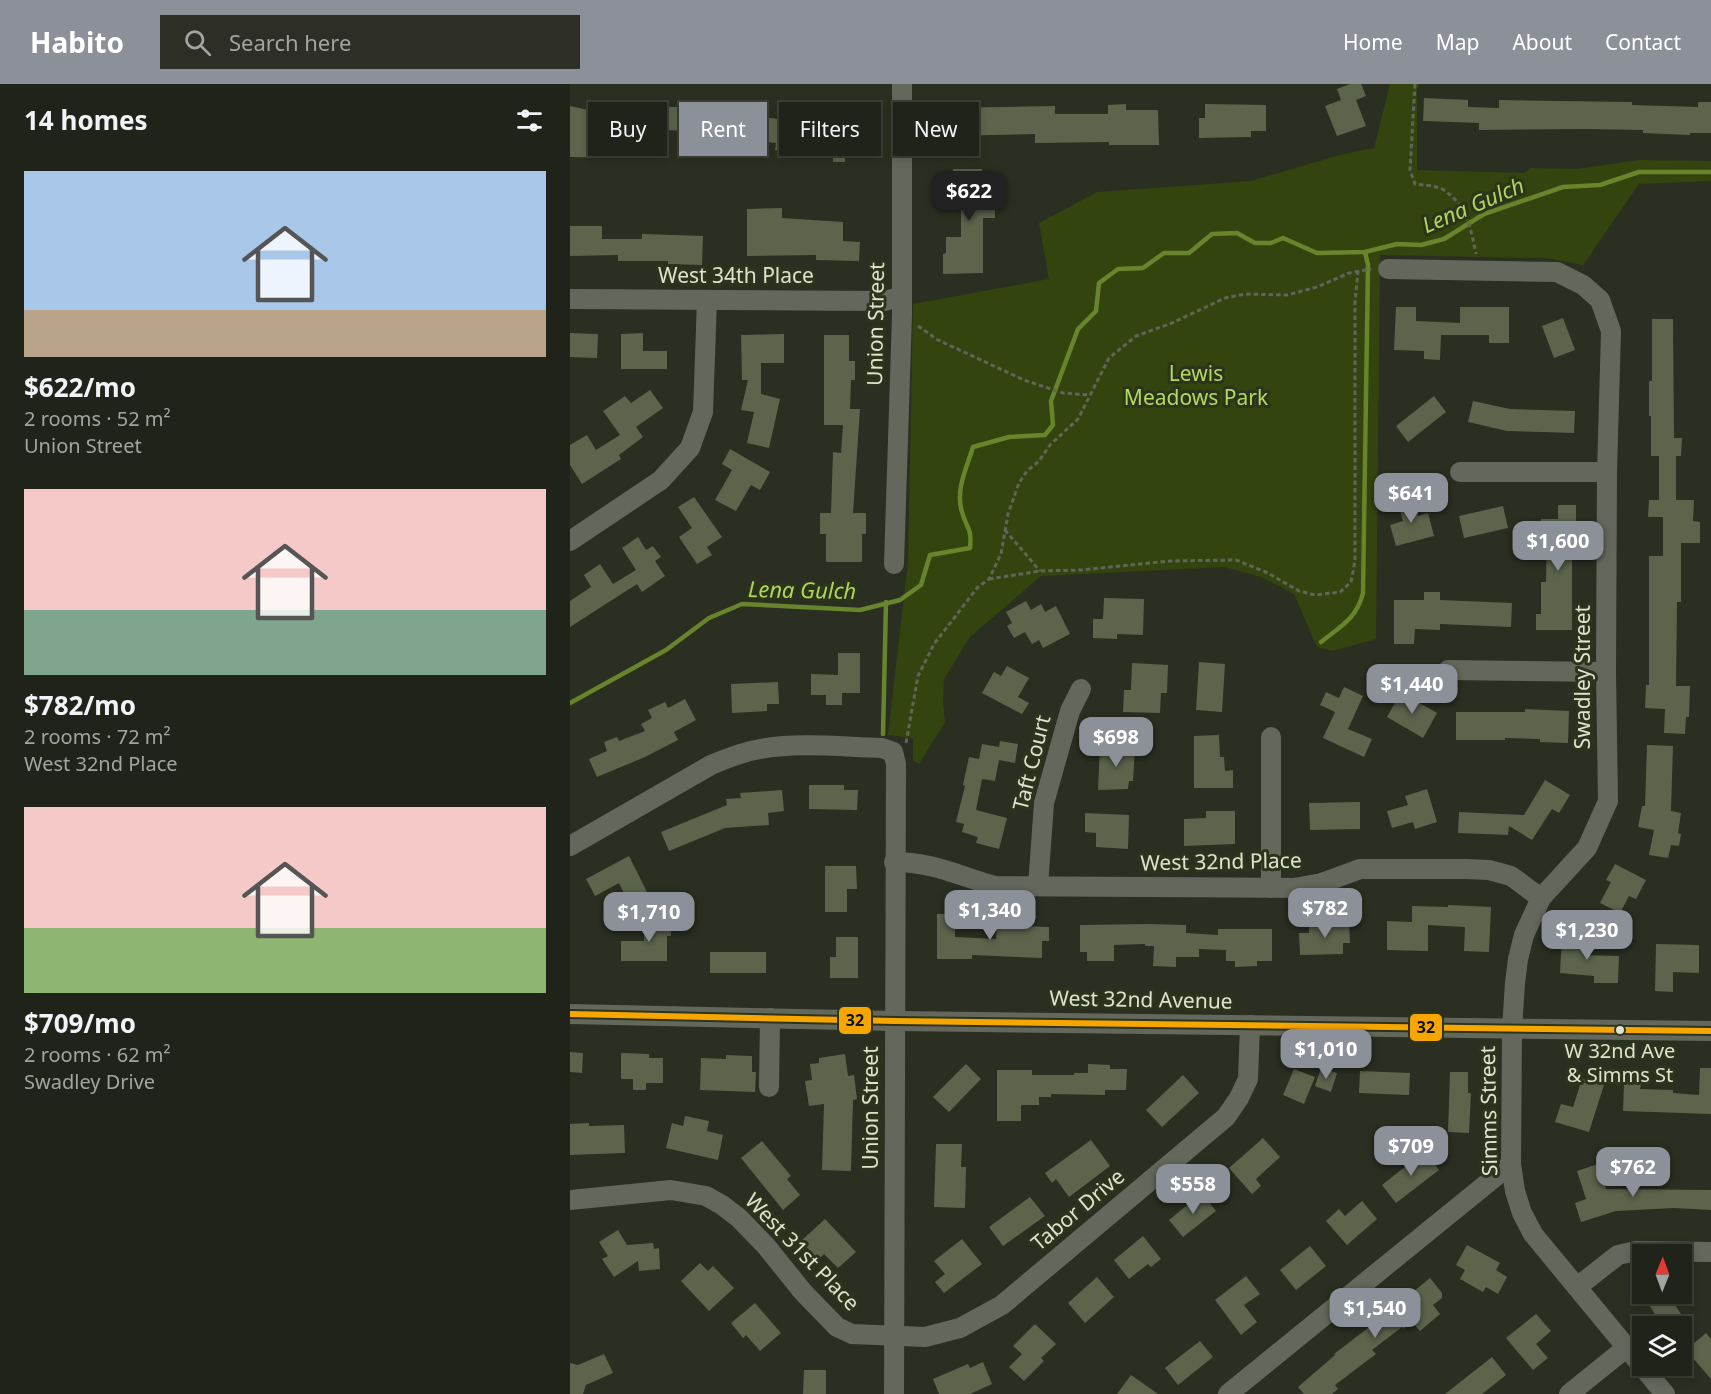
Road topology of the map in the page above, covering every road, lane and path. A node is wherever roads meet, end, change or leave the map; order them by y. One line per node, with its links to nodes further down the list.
1 (902, 84): 8 (street, Union Street)
2 (1415, 84): 5 (path)
3 (1380, 269): 4 (path); 5 (street)
4 (1360, 270): 9 (path); 15 (path)
5 (1479, 270): 11 (street, Swadley Street)
6 (570, 298): 7 (street, West 34th Place)
7 (707, 300): 8 (street, West 34th Place); 13 (street)
8 (902, 305): 9 (path); 14 (street, Union Street)
9 (1090, 395): 12 (path)
10 (1460, 472): 11 (street)
11 (1607, 472): 18 (street, Swadley Street)
12 (1005, 530): 15 (path); 16 (path)
13 (570, 541)
14 (894, 564)
15 (1040, 571): 16 (path)
16 (989, 579): 21 (path)
17 (1448, 670): 18 (street)
18 (1606, 672): 26 (street, Swadley Street)
19 (1081, 689): 24 (street, Taft Court)
20 (1271, 737): 25 (street)
21 (892, 752): 22 (street); 23 (street, Union Street)
22 (570, 846)
23 (894, 862): 24 (street, West 32nd Place); 29 (street, Union Street)
24 (1038, 886): 25 (street, West 32nd Place)
25 (1271, 888): 26 (street, West 32nd Place)
26 (1541, 898): 31 (street, Swadley Street)
27 (570, 1014): 28 (street, West 32nd Avenue)
28 (770, 1018): 29 (street, West 32nd Avenue); 33 (street)
29 (896, 1021): 30 (street, West 32nd Avenue); 38 (street, Union Street)
30 (1250, 1025): 31 (street, West 32nd Avenue); 38 (street, Tabor Drive)
31 (1512, 1029): 32 (street, West 32nd Avenue); 34 (street, Simms Street)
32 (1711, 1031)
33 (769, 1087)
34 (1511, 1164): 37 (street, Simms Street); 41 (street)
35 (570, 1200): 38 (street, West 31st Place)
36 (1711, 1252): 37 (street)
37 (1577, 1287): 39 (street, Simms Street)
38 (894, 1336): 40 (street, Union Street)
39 (1626, 1348): 42 (street); 43 (street, Simms Street)
40 (894, 1394)
41 (1228, 1394)
42 (1569, 1394)
43 (1665, 1394)

